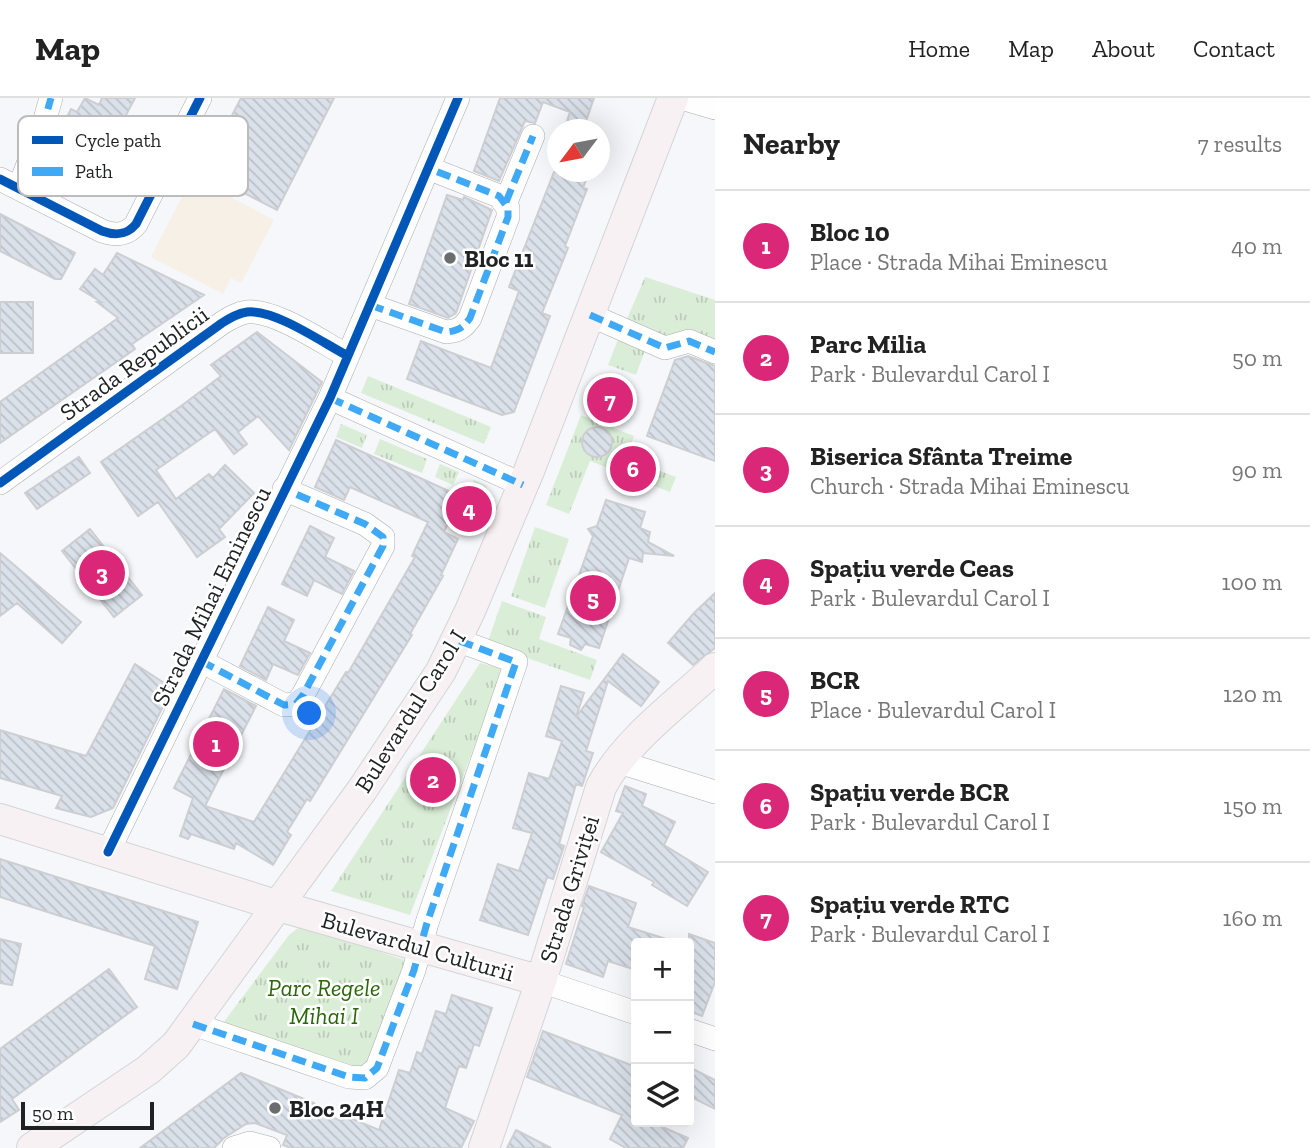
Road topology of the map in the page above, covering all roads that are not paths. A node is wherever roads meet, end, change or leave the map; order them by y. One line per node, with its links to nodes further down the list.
1 (51, 98): 7 (street)
2 (201, 98): 8 (street)
3 (673, 98): 17 (main road, Bulevardul Carol I)
4 (681, 98): 6 (street)
5 (450, 101): 11 (street)
6 (715, 108)
7 (46, 116)
8 (192, 116)
9 (533, 136): 15 (street)
10 (18, 167): 12 (street)
11 (428, 169): 15 (street); 16 (street)
12 (9, 183)
13 (34, 196): 14 (street)
14 (150, 196)
15 (506, 202): 16 (street)
16 (370, 305): 19 (street)
17 (590, 316): 18 (street); 22 (main road, Bulevardul Carol I)
18 (715, 352)
19 (348, 356): 20 (street, Strada Mihai Eminescu); 21 (street, Strada Republicii)
20 (330, 398): 22 (street); 23 (street, Strada Mihai Eminescu)
21 (0, 483)
22 (523, 485): 24 (main road, Bulevardul Carol I)
23 (284, 489): 25 (street, Strada Mihai Eminescu); 25 (street)
24 (457, 640): 31 (main road, Bulevardul Carol I); 32 (street)
25 (201, 661): 30 (street, Strada Mihai Eminescu)
26 (715, 668): 27 (main road, Strada Griviței)
27 (616, 761): 28 (street); 33 (main road, Strada Griviței)
28 (715, 792)
29 (0, 819): 30 (main road, Bulevardul Culturii)
30 (108, 852): 31 (main road, Bulevardul Culturii)
31 (279, 906): 32 (main road, Bulevardul Culturii); 35 (main road, Bulevardul Carol I)
32 (421, 946): 33 (main road, Bulevardul Culturii); 35 (street)
33 (541, 982): 34 (street, Bulevardul Culturii); 41 (main road, Strada Griviței)
34 (631, 1011)
35 (192, 1024): 38 (main road, Bulevardul Carol I)
36 (694, 1033): 37 (street)
37 (715, 1039)
38 (32, 1148)
39 (234, 1148): 40 (street)
40 (269, 1148)
41 (484, 1148)

